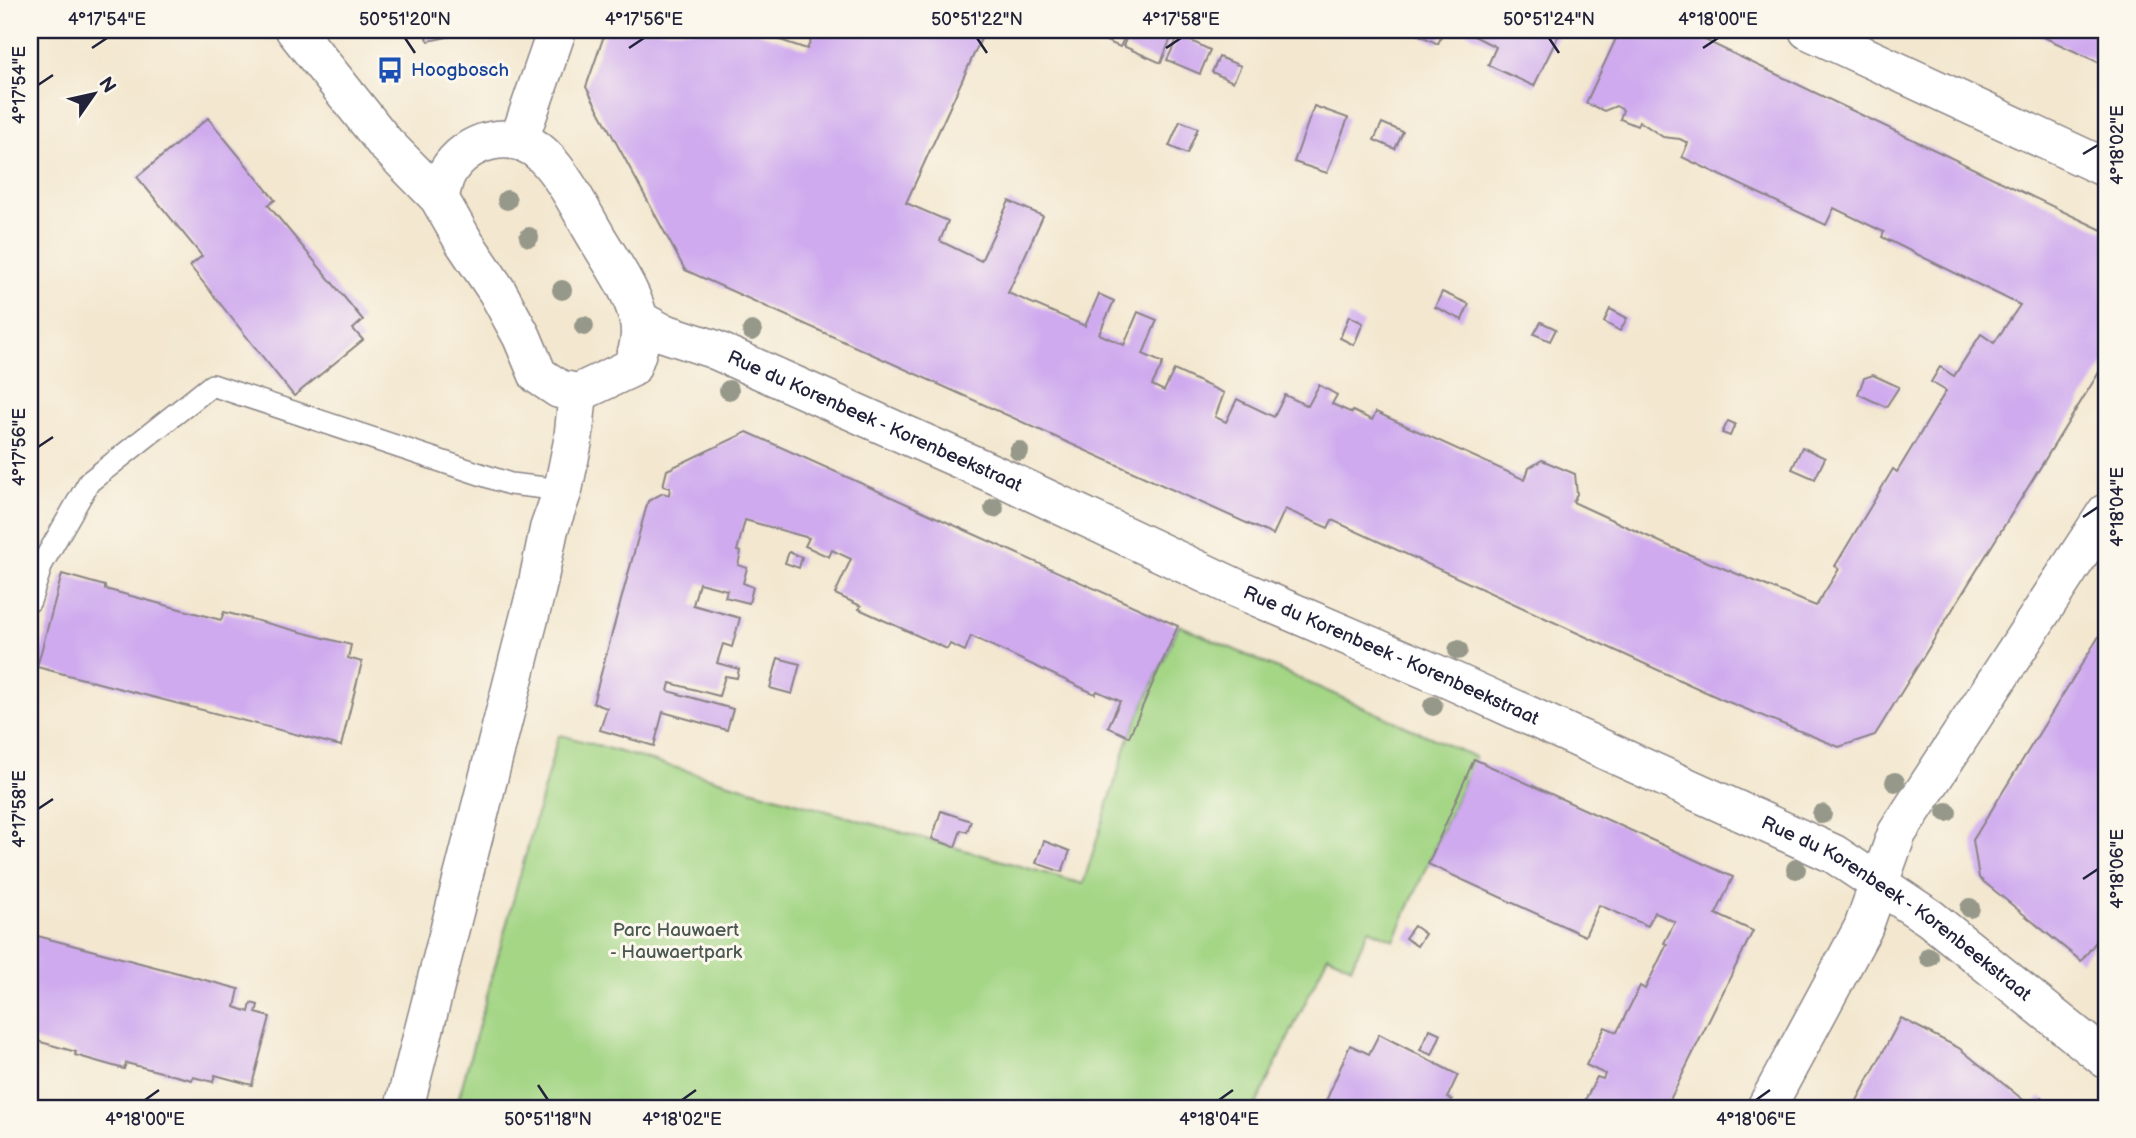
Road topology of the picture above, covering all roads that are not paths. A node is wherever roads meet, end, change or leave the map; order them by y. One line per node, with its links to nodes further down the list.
1 (295, 30): 6 (street)
2 (557, 30): 4 (street)
3 (1808, 30): 5 (street)
4 (519, 140): 6 (street); 7 (street)
5 (2106, 169)
6 (439, 198): 8 (street)
7 (639, 320): 8 (street); 12 (street, Rue du Korenbeek - Korenbeekstraat)
8 (578, 393): 9 (street)
9 (563, 490): 11 (lane); 14 (street)
10 (2106, 513): 12 (street)
11 (30, 601)
12 (1879, 884): 13 (street, Rue du Korenbeek - Korenbeekstraat); 15 (street)
13 (2106, 1059)
14 (404, 1108)
15 (1766, 1108)

